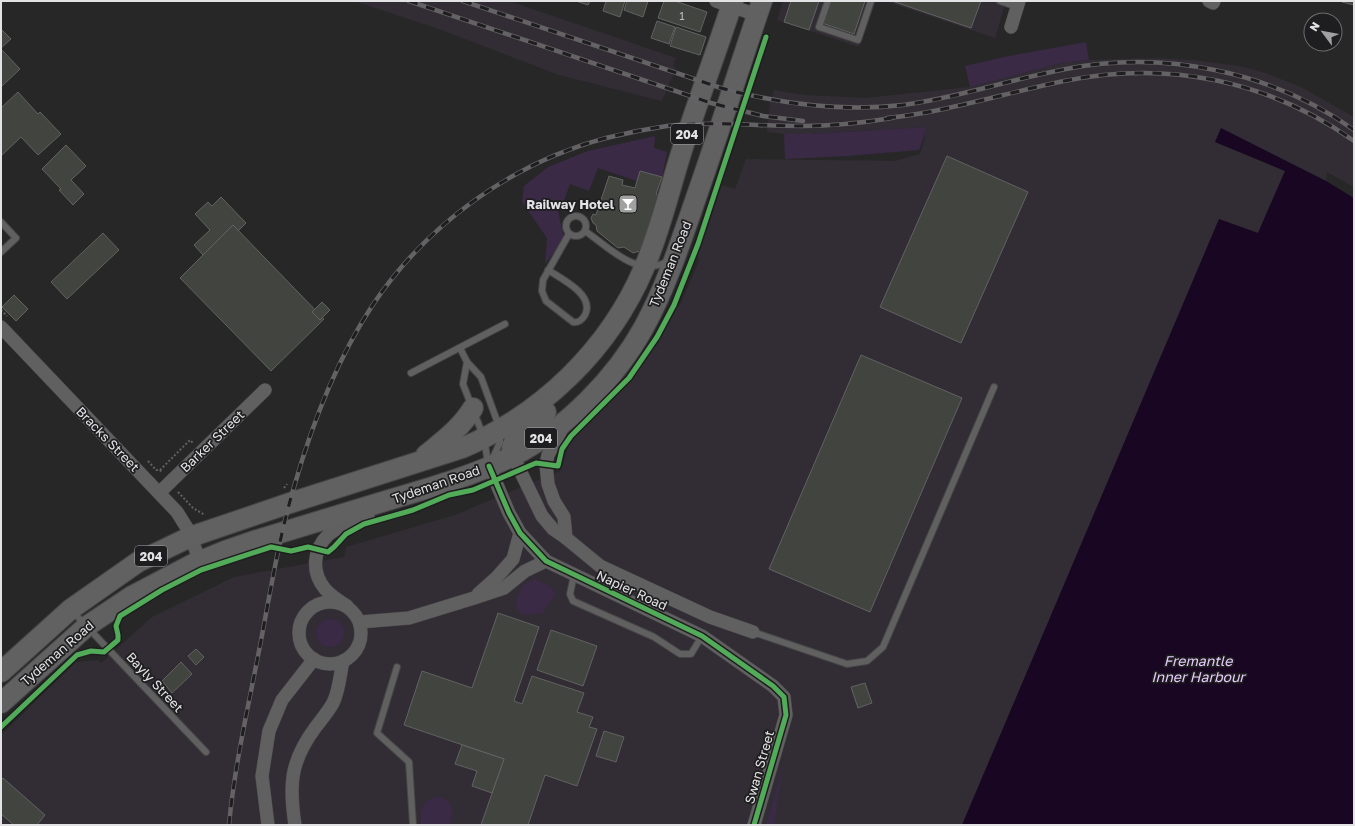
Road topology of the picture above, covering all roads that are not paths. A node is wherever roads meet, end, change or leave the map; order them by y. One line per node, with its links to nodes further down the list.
1 (828, 1): 2 (lane)
2 (871, 1)
3 (1000, 1): 7 (lane)
4 (1209, 1): 5 (street)
5 (1214, 1)
6 (727, 3): 8 (street); 15 (main road, Tydeman Road / 204)
7 (1018, 4): 9 (street)
8 (761, 6): 14 (main road, Tydeman Road / 204)
9 (1011, 27)
10 (1, 222): 13 (lane)
11 (586, 231): 12 (lane); 12 (lane); 15 (lane)
12 (569, 234): 16 (lane)
13 (1, 252)
14 (675, 257): 15 (lane); 26 (main road, Tydeman Road / 204)
15 (644, 267): 20 (main road, Tydeman Road / 204)
16 (548, 270): 16 (lane)
17 (6, 324): 32 (street, Bracks Street)
18 (505, 324): 19 (lane)
19 (460, 348): 21 (lane); 22 (lane)
20 (594, 351): 27 (main road, Tydeman Road / 204); 28 (main road)
21 (466, 362): 25 (lane); 27 (lane)
22 (411, 373)
23 (994, 387): 45 (lane)
24 (265, 390): 32 (street, Barker Street)
25 (473, 408): 27 (lane); 29 (main road)
26 (567, 420): 28 (main road, Tydeman Road / 204); 35 (street)
27 (492, 434): 29 (main road, Tydeman Road / 204); 30 (lane); 30 (lane)
28 (513, 456): 30 (main road, Tydeman Road / 204); 35 (street, Napier Road)
29 (414, 463): 34 (main road, Tydeman Road / 204)
30 (489, 466): 31 (main road, Tydeman Road / 204); 33 (street, Napier Road)
31 (450, 482): 36 (main road, Tydeman Road / 204); 40 (street)
32 (160, 492): 34 (street, Bracks Street)
33 (520, 533): 37 (street, Napier Road); 39 (street)
34 (190, 537): 36 (street, Bracks Street); 41 (main road, Tydeman Road / 204)
35 (566, 538): 42 (street, Napier Road)
36 (200, 561): 44 (main road, Tydeman Road / 204)
37 (546, 561): 38 (street, Napier Road); 39 (street)
38 (574, 575): 46 (street, Napier Road); 46 (lane)
39 (474, 598): 43 (street)
40 (347, 606): 43 (street); 47 (street)
41 (71, 609): 44 (lane, Bayly Street); 50 (main road, Tydeman Road / 204)
42 (710, 616): 45 (street, Napier Road); 46 (street)
43 (360, 622): 48 (street)
44 (86, 626): 51 (main road, Tydeman Road / 204); 53 (lane, Bayly Street)
45 (753, 632)
46 (702, 636): 52 (street, Napier Road)
47 (314, 659): 48 (street); 54 (street)
48 (343, 661): 55 (street)
49 (397, 667): 56 (lane)
50 (1, 672)
51 (1, 703)
52 (786, 715): 57 (street, Swan Street)
53 (206, 752)
54 (268, 825)
55 (295, 825)
56 (413, 825)
57 (754, 825)

